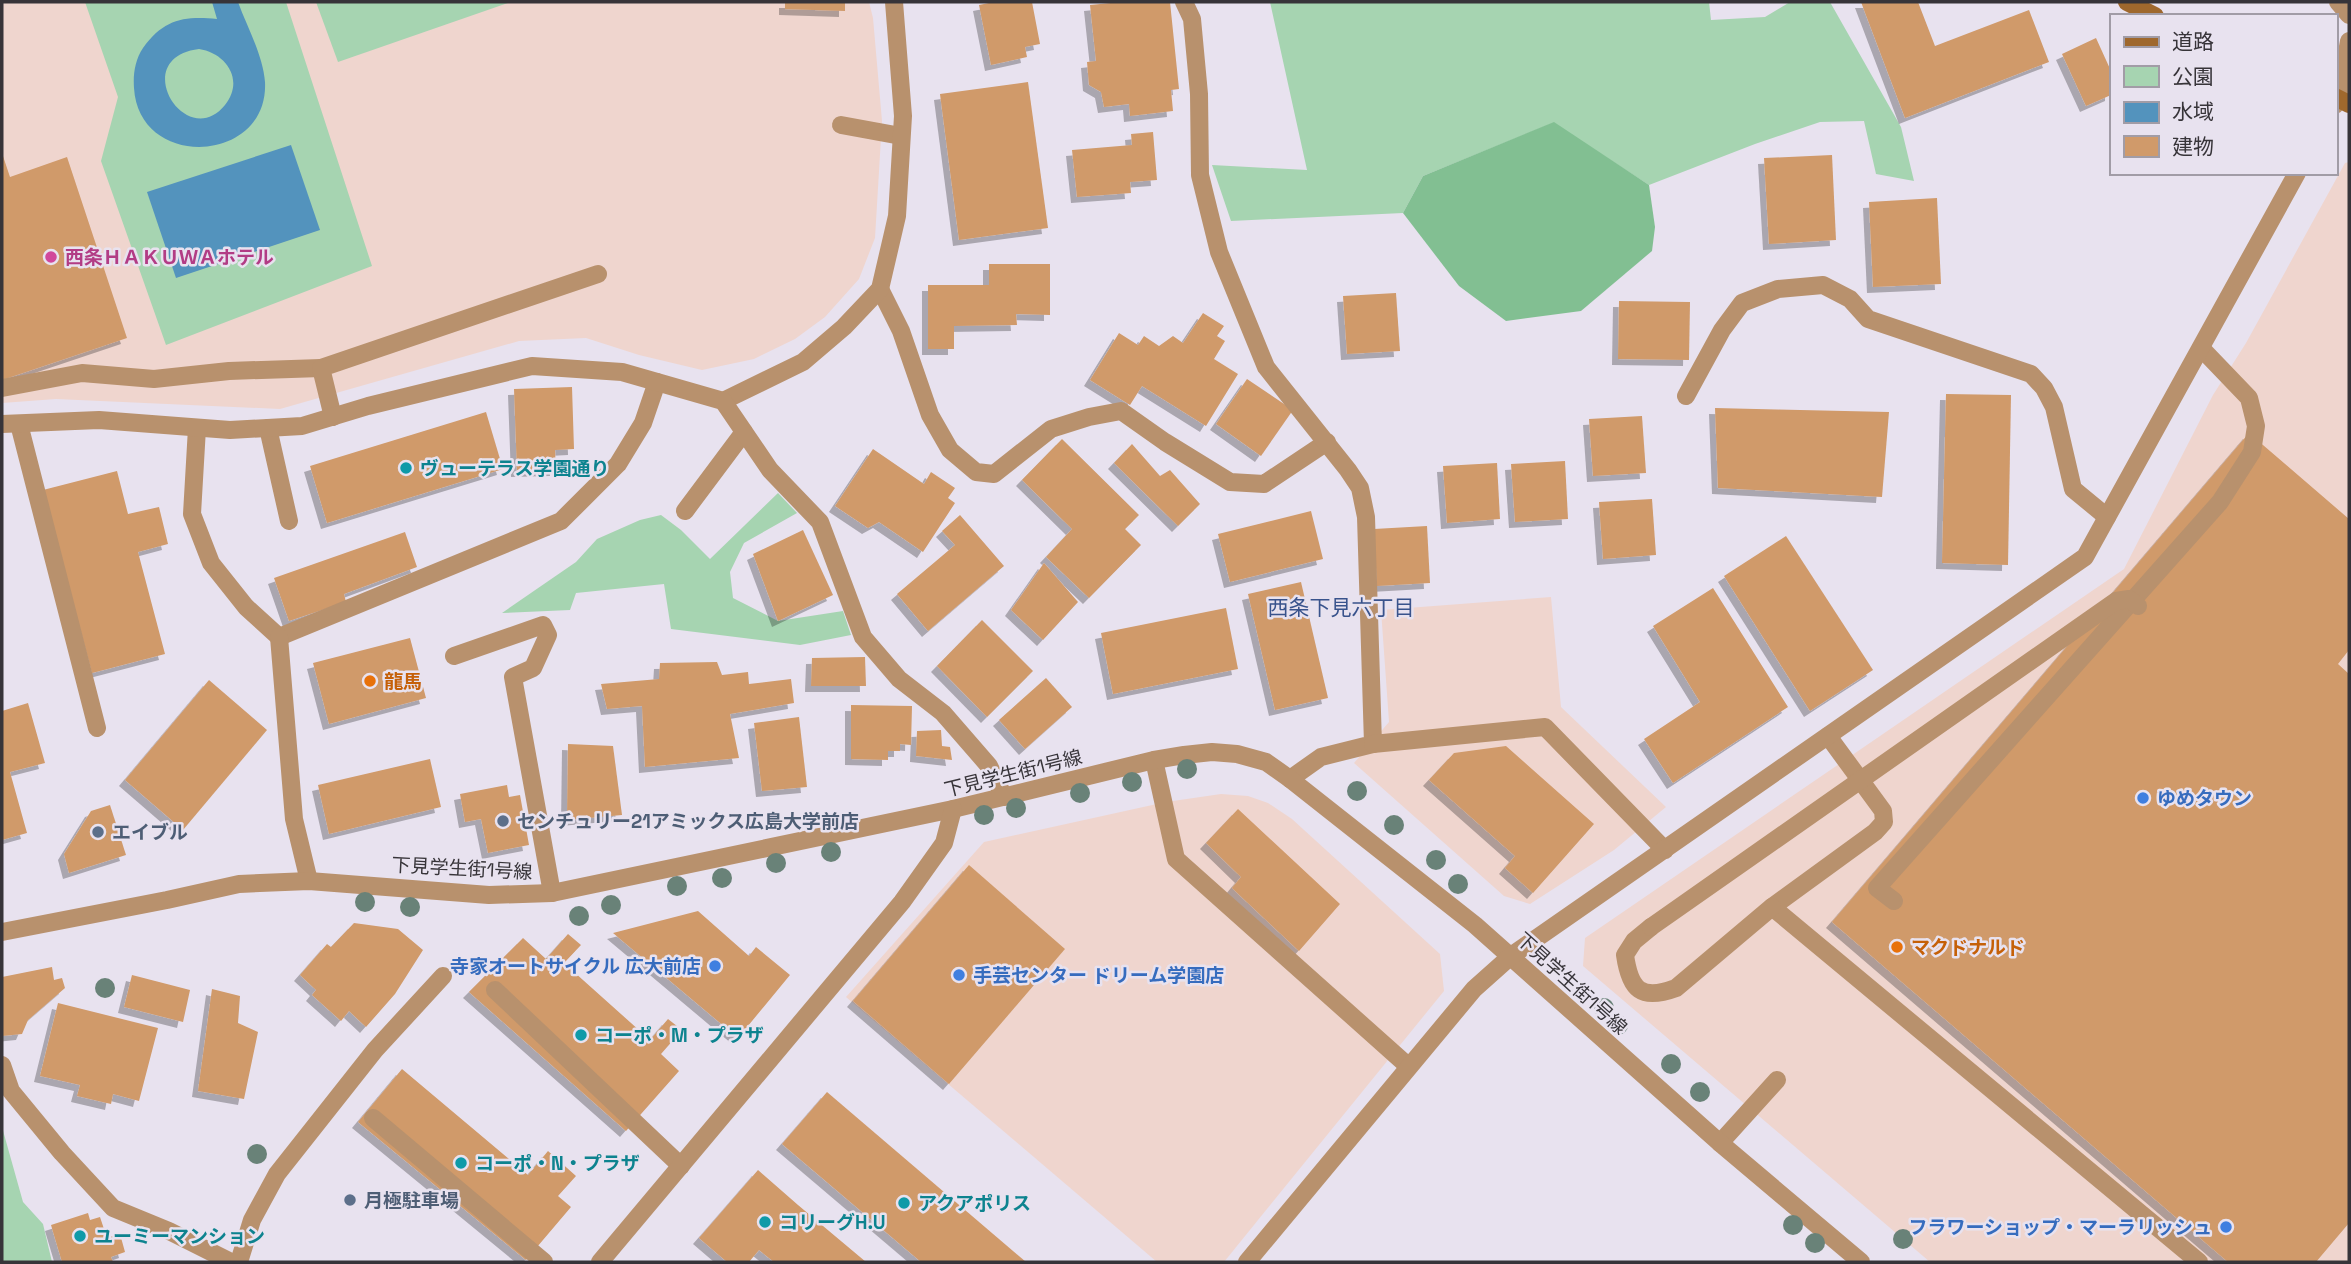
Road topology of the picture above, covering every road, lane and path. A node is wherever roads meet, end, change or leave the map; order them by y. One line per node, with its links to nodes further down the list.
1 (894, 2): 10 (street)
2 (1184, 2): 25 (street)
3 (2127, 2): 5 (main road)
4 (2338, 2): 6 (street)
5 (2151, 14)
6 (2349, 15)
7 (2349, 41): 8 (street)
8 (2340, 101)
9 (841, 125): 10 (street)
10 (901, 136): 13 (street)
11 (2296, 175): 14 (street)
12 (598, 274): 15 (street)
13 (880, 289): 19 (street); 25 (street)
14 (2201, 348): 27 (street); 42 (street)
15 (321, 368): 17 (street); 20 (street)
16 (657, 382): 19 (street); 20 (street); 30 (street)
17 (2, 388)
18 (1686, 396): 27 (street)
19 (723, 401): 24 (street)
20 (333, 416): 23 (street)
21 (10, 424): 22 (street); 32 (street)
22 (197, 428): 23 (street); 30 (street)
23 (268, 428): 28 (street)
24 (744, 432): 26 (street); 37 (street)
25 (1327, 442): 34 (street)
26 (685, 511)
27 (2107, 517): 33 (street)
28 (289, 521)
29 (2138, 606): 43 (street, bridge)
30 (279, 638): 40 (street)
31 (454, 656): 41 (street)
32 (97, 729)
33 (1828, 736): 39 (street); 43 (street)
34 (1373, 744): 36 (street); 39 (street)
35 (1154, 760): 36 (street, 下見学生街1号線); 37 (street, 下見学生街1号線); 49 (street)
36 (1290, 779): 45 (street, 下見学生街1号線)
37 (1004, 797): 38 (street, 下見学生街1号線)
38 (953, 809): 41 (street, 下見学生街1号線); 53 (street)
39 (1665, 850): 45 (street)
40 (309, 881): 41 (street, 下見学生街1号線); 44 (street, 下見学生街1号線)
41 (552, 894)
42 (1895, 901)
43 (1772, 907): 60 (street)
44 (2, 932)
45 (1511, 956): 49 (street); 52 (street, 下見学生街1号線)
46 (443, 976): 55 (street)
47 (495, 990): 53 (street)
48 (2, 1065): 54 (street)
49 (1408, 1066): 58 (street)
50 (1776, 1080): 52 (street)
51 (373, 1118): 56 (street)
52 (1720, 1143): 59 (street, 下見学生街1号線)
53 (681, 1166): 57 (street)
54 (231, 1262)
55 (239, 1262)
56 (544, 1262)
57 (600, 1262)
58 (1247, 1262)
59 (1861, 1262)
60 (2199, 1262)

